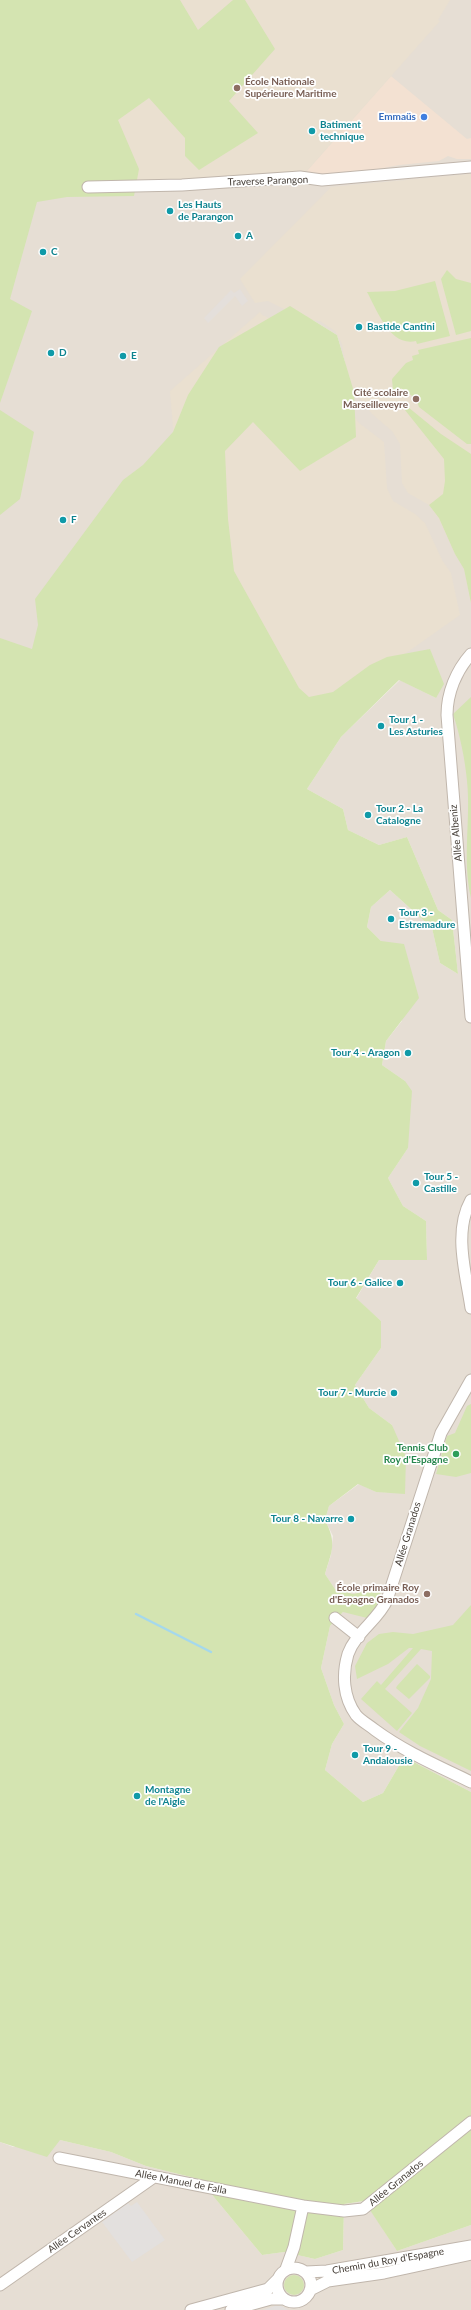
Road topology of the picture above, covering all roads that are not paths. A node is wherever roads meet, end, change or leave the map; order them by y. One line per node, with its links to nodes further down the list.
1 (471, 167): 2 (street, Traverse Parangon)
2 (88, 187)
3 (471, 654): 4 (street, Allée Albeniz)
4 (471, 1017)
5 (471, 1200): 6 (street)
6 (471, 1308)
7 (471, 1380): 9 (street, Allée Granados)
8 (335, 1618): 9 (street)
9 (359, 1637): 10 (street, Allée Granados)
10 (471, 1782)
11 (471, 2122): 14 (street, Allée Granados)
12 (59, 2158): 13 (street, Allée Manuel de Falla)
13 (154, 2177): 14 (street, Allée Manuel de Falla); 21 (street, Allée Cervantes)
14 (303, 2206): 16 (street)
15 (471, 2246): 19 (street, Chemin du Roy d'Espagne)
16 (294, 2247): 18 (street); 19 (street)
17 (471, 2254): 22 (street, Chemin du Roy d'Espagne)
18 (286, 2269): 19 (street); 20 (street)
19 (303, 2270): 22 (street)
20 (277, 2280): 23 (street); 24 (street)
21 (0, 2285)
22 (308, 2293): 23 (street); 26 (street)
23 (292, 2304): 25 (street)
24 (191, 2310)
25 (231, 2310)
26 (305, 2310)

